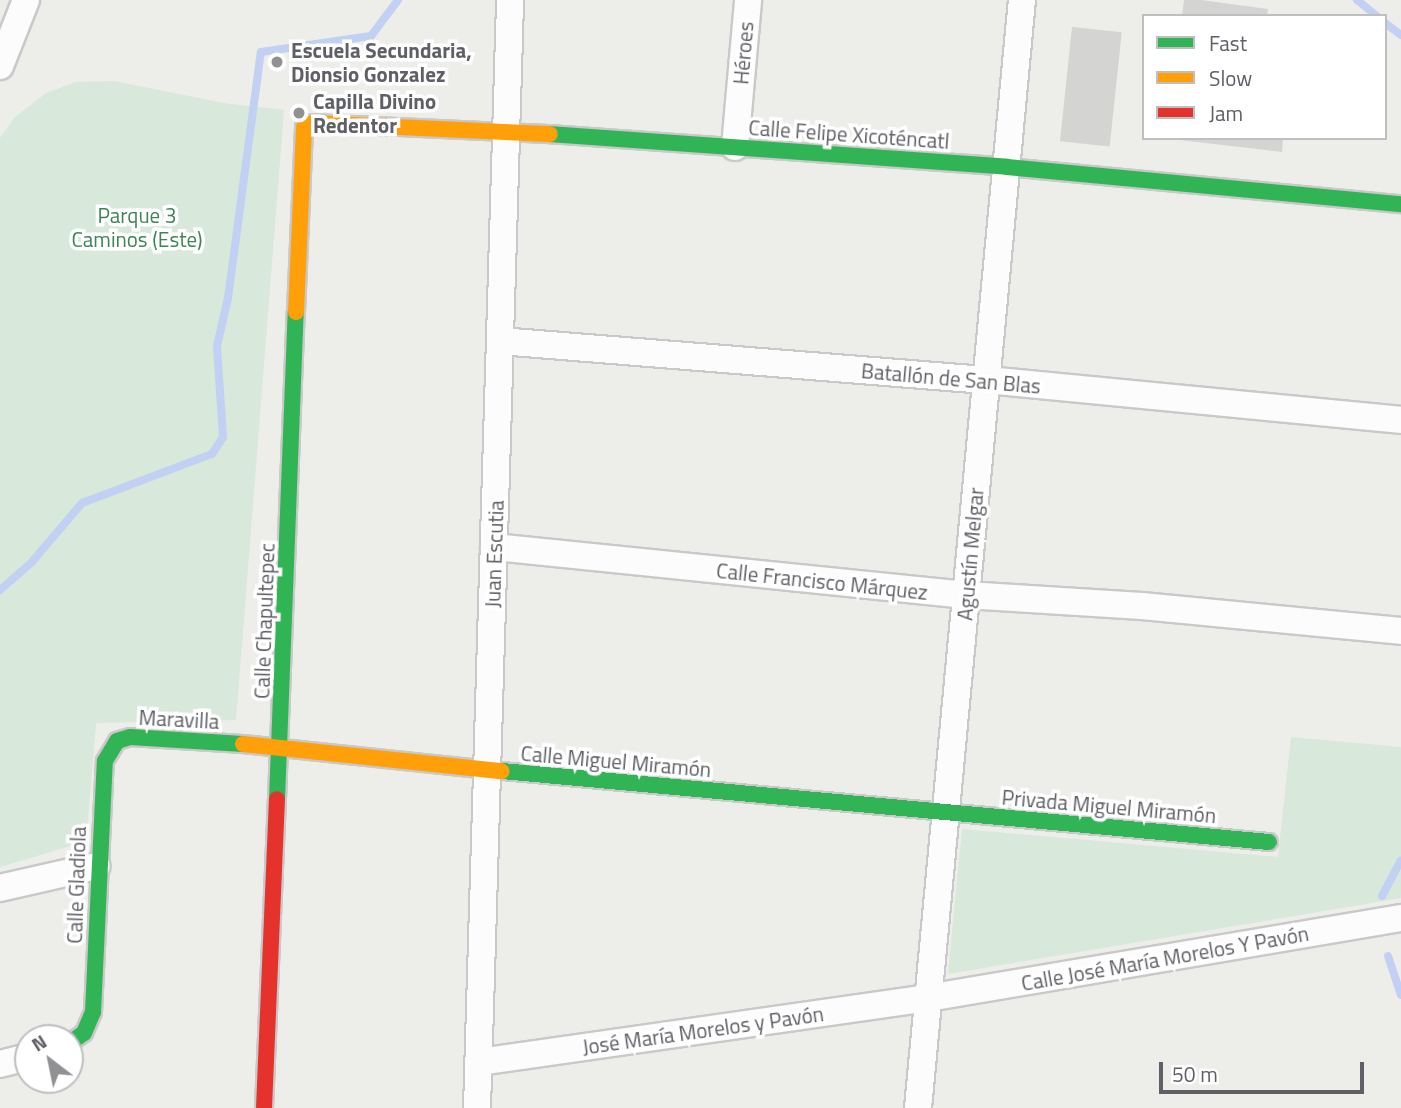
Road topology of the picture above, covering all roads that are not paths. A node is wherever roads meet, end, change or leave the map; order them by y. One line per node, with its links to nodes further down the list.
1 (26, 0): 5 (street)
2 (510, 0): 6 (street, Juan Escutia)
3 (748, 0): 8 (street, Héroes)
4 (1022, 0): 9 (street, Agustín Melgar)
5 (0, 66)
6 (506, 131): 7 (street, Calle Felipe Xicoténcatl); 8 (street, Calle Felipe Xicoténcatl); 11 (street, Juan Escutia)
7 (300, 136): 18 (street, Calle Chapultepec)
8 (735, 147): 9 (street, Calle Felipe Xicoténcatl)
9 (1007, 167): 10 (street, Calle Felipe Xicoténcatl); 12 (street, Agustín Melgar)
10 (1401, 204)
11 (500, 341): 12 (street, Batallón de San Blas); 14 (street, Juan Escutia)
12 (987, 380): 13 (street, Batallón de San Blas); 15 (street, Agustín Melgar)
13 (1401, 420)
14 (494, 547): 15 (street, Calle Francisco Márquez); 19 (street, Juan Escutia)
15 (966, 595): 16 (street, Calle Francisco Márquez); 20 (street, Agustín Melgar)
16 (1401, 631)
17 (117, 741): 18 (street, Maravilla); 22 (street, Calle Gladiola)
18 (282, 746): 19 (street, Calle Miguel Miramón); 28 (street, Calle Chapultepec)
19 (487, 770): 20 (street, Calle Miguel Miramón); 27 (street, Juan Escutia)
20 (946, 813): 21 (street, Privada Miguel Miramón); 25 (street, Agustín Melgar)
21 (1269, 842)
22 (97, 866): 23 (street); 26 (street, Calle Gladiola)
23 (0, 888)
24 (1401, 918): 25 (street, Calle José María Morelos Y Pavón)
25 (928, 998): 27 (street, José María Morelos y Pavón); 30 (street, Agustín Melgar)
26 (84, 1033)
27 (479, 1062): 29 (street, Juan Escutia)
28 (264, 1108)
29 (477, 1108)
30 (918, 1108)

